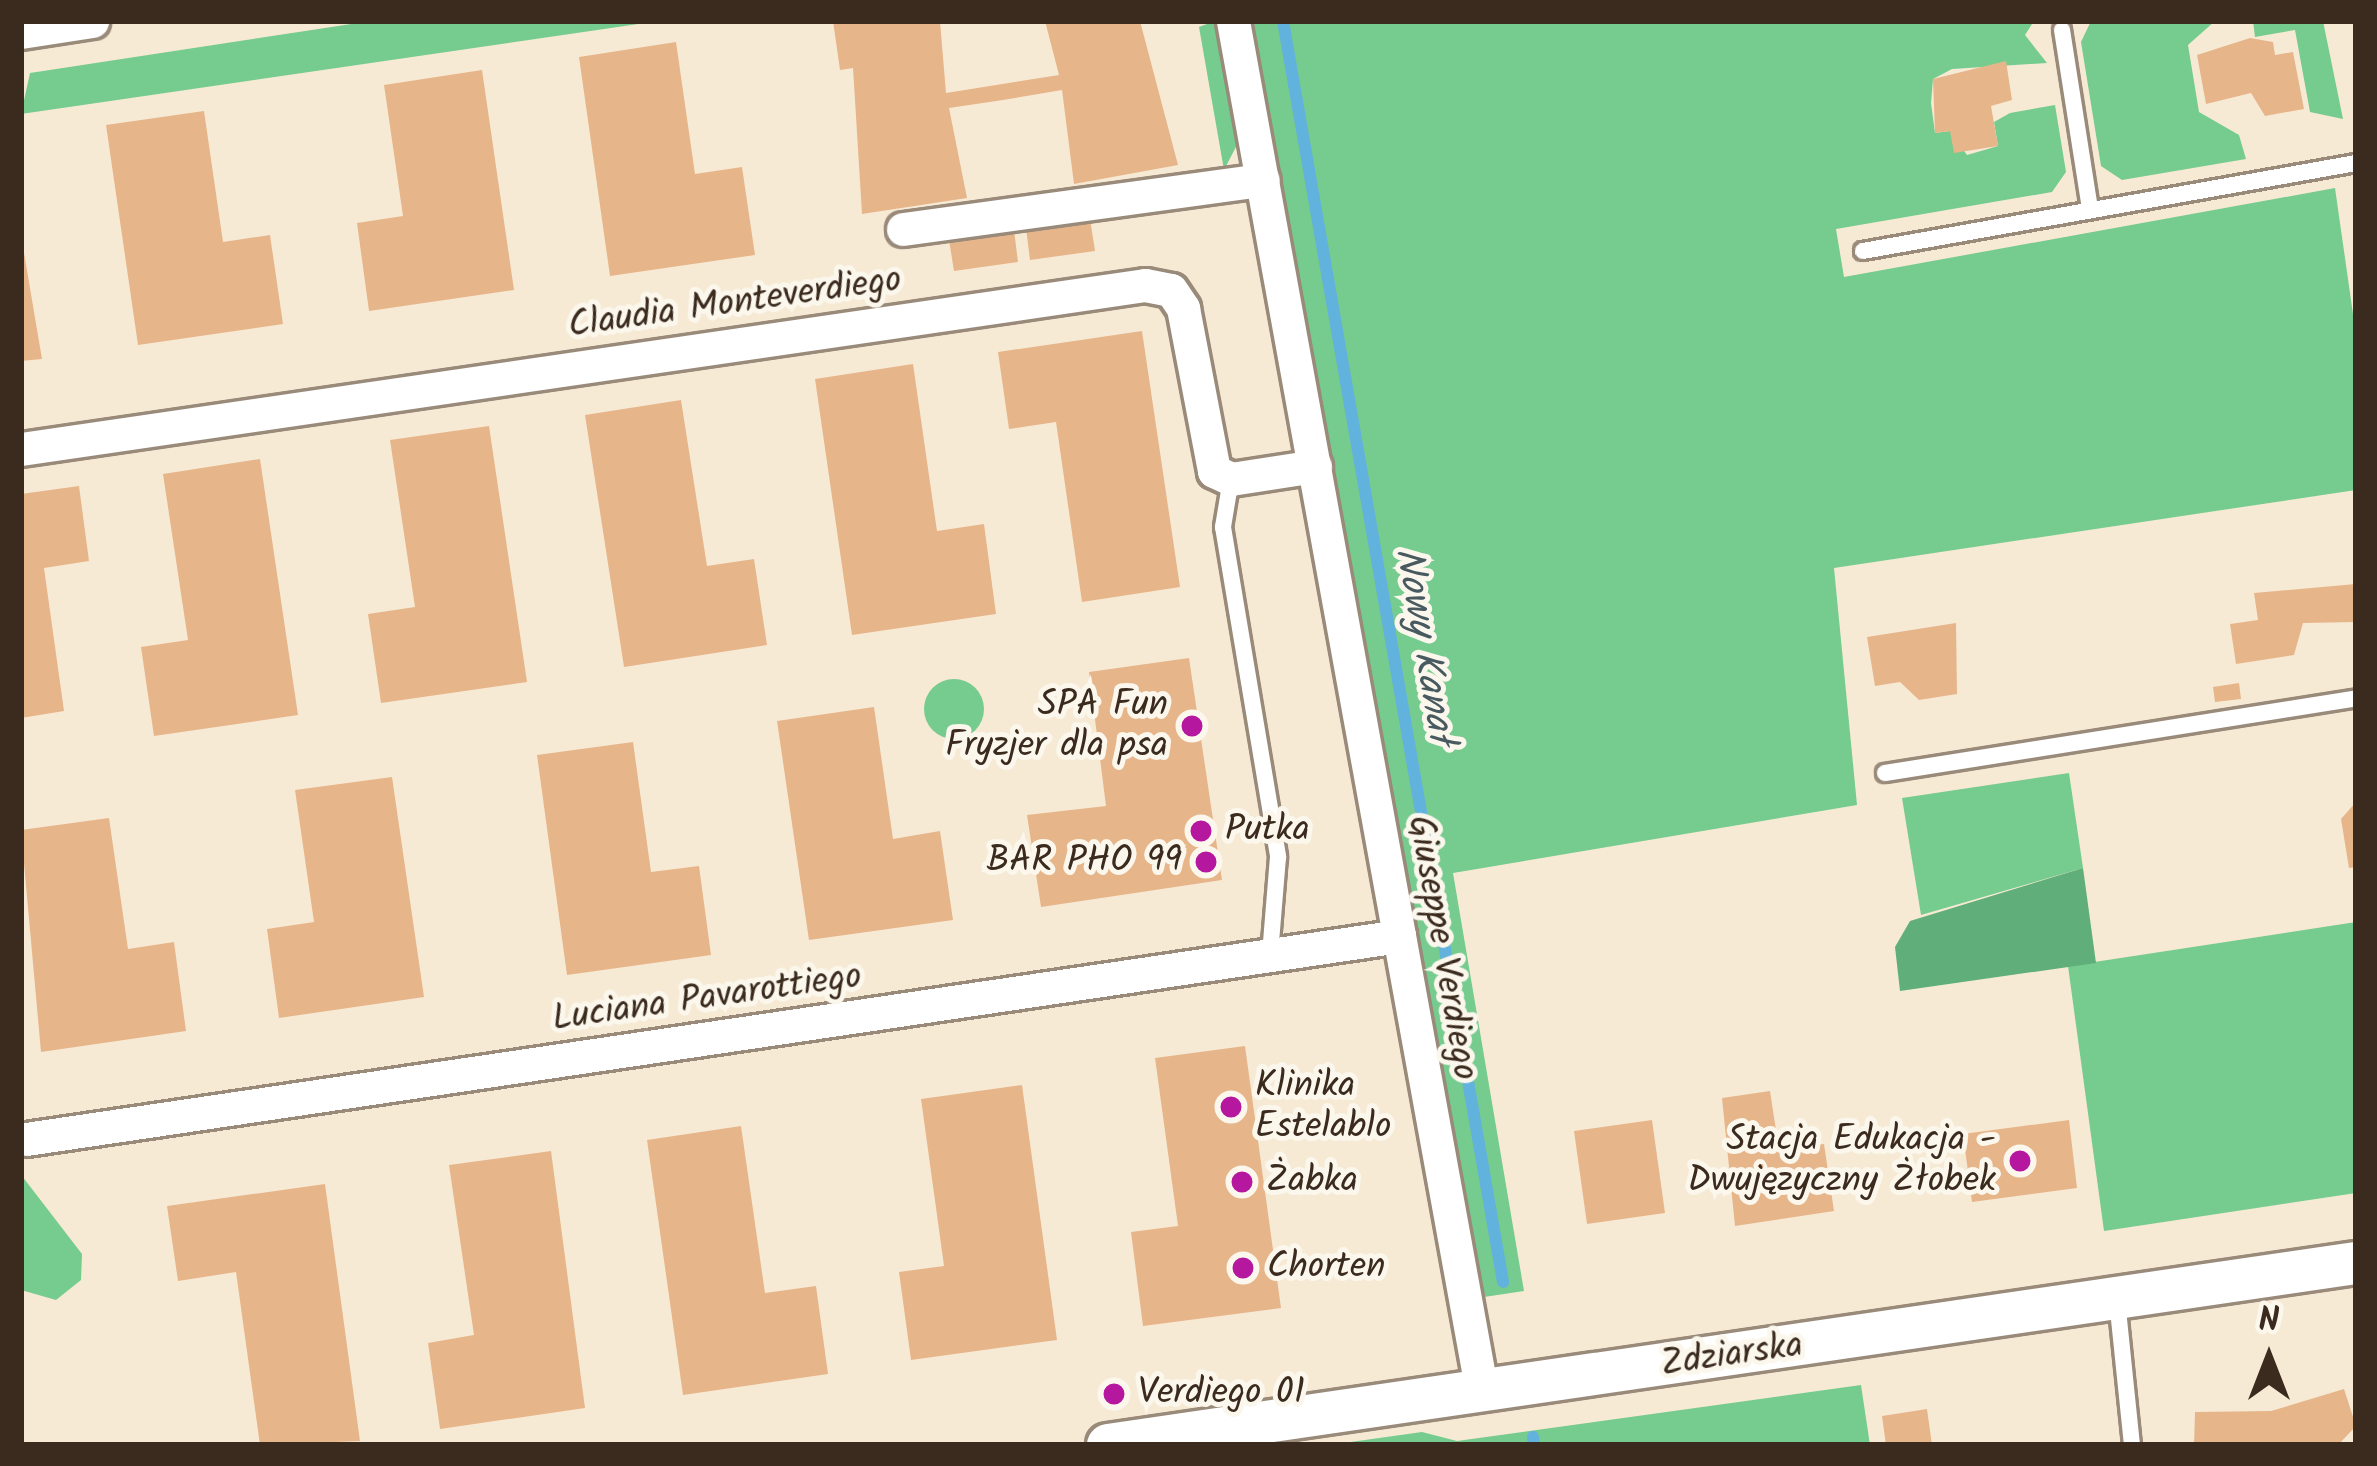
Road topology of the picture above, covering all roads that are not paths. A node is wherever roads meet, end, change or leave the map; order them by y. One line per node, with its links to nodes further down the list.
1 (92, 21): 4 (street)
2 (1233, 21): 6 (street, Giuseppe Verdiego)
3 (2062, 30): 7 (lane)
4 (21, 32)
5 (2356, 163): 7 (lane)
6 (1263, 180): 8 (street); 11 (street, Giuseppe Verdiego)
7 (2090, 208): 9 (lane)
8 (903, 230)
9 (1863, 251)
10 (21, 449): 12 (street, Claudia Monteverdiego)
11 (1315, 466): 12 (street); 15 (street, Giuseppe Verdiego)
12 (1231, 479): 16 (lane)
13 (2356, 698): 14 (lane)
14 (1885, 773)
15 (1399, 936): 16 (street, Luciana Pavarottiego); 20 (street, Giuseppe Verdiego)
16 (1270, 955): 17 (street, Luciana Pavarottiego)
17 (26, 1139)
18 (2356, 1263): 19 (street, Zdziarska)
19 (2117, 1299): 20 (street, Zdziarska); 22 (lane)
20 (1481, 1393): 21 (street, Zdziarska)
21 (1108, 1445)
22 (2132, 1445)

